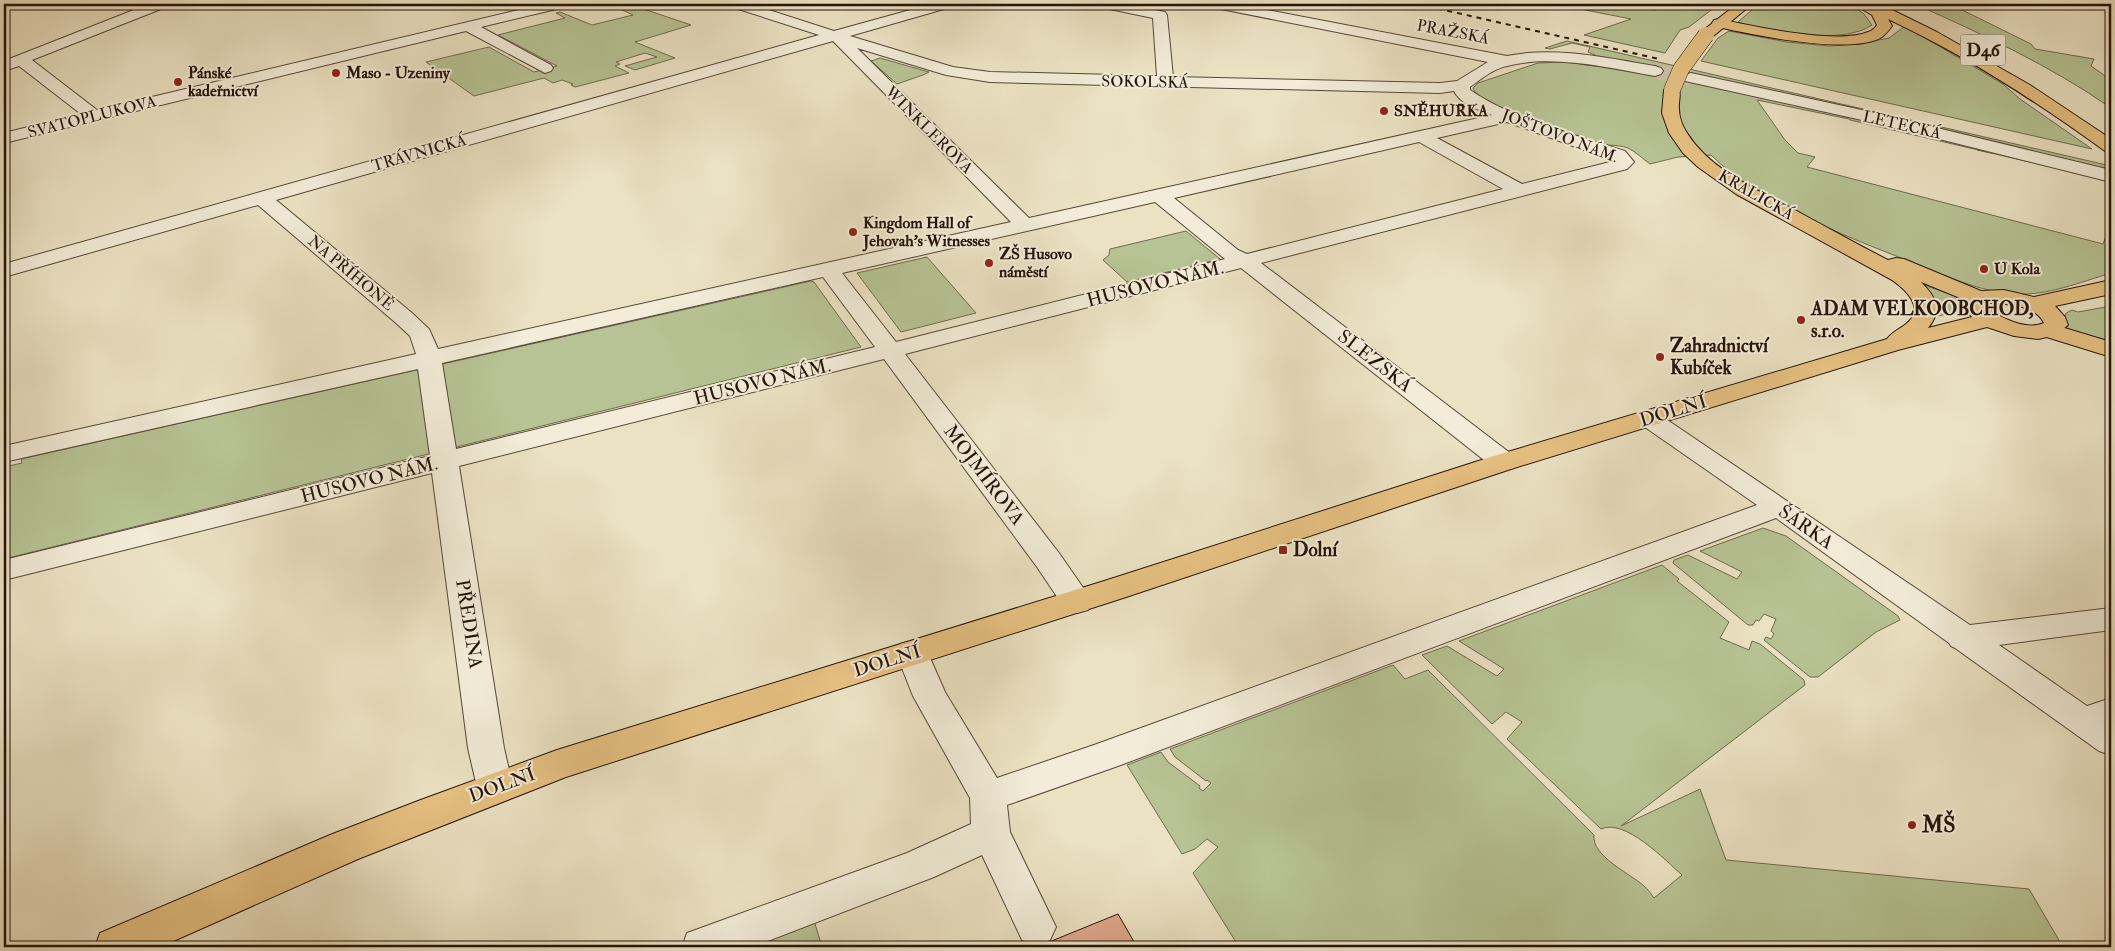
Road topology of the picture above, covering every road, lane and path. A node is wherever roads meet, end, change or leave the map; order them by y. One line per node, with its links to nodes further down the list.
1 (161, 4): 16 (street)
2 (560, 4): 13 (street, SVATOPLUKOVA)
3 (737, 4): 14 (street, SOKOLSKÁ)
4 (946, 4): 14 (street, TRÁVNICKÁ)
5 (1105, 4): 22 (street)
6 (1216, 4): 17 (street, PRAŽSKÁ)
7 (1248, 4): 15 (street, PRAŽSKÁ)
8 (1745, 4): 12 (main road, KRALICKÁ)
9 (1864, 4): 12 (main road)
10 (1869, 4): 29 (main road, D46)
11 (1890, 4): 26 (main road, D46)
12 (1719, 23): 35 (main road, KRALICKÁ, bridge)
13 (467, 26): 19 (street); 24 (street, SVATOPLUKOVA)
14 (835, 35): 22 (street, SOKOLSKÁ); 34 (street, TRÁVNICKÁ); 36 (street, WINKLEROVA)
15 (1525, 59): 17 (street); 20 (street)
16 (20, 60): 18 (street); 24 (street)
17 (1507, 61): 23 (street)
18 (4, 66)
19 (545, 68)
20 (1655, 71)
21 (1691, 78): 31 (street, LETECKÁ)
22 (1165, 82): 23 (street, SOKOLSKÁ)
23 (1462, 85): 25 (street, JOŠTOVO NÁM.)
24 (94, 116): 28 (street, SVATOPLUKOVA)
25 (1508, 117): 27 (street); 30 (street, JOŠTOVO NÁM.)
26 (2111, 129)
27 (1422, 137): 32 (street); 33 (street)
28 (4, 138)
29 (2111, 147)
30 (1620, 165): 32 (street, HUSOVO NÁM.)
31 (2111, 176)
32 (1519, 190): 37 (street, HUSOVO NÁM.)
33 (1159, 195): 36 (street); 37 (street, SLEZSKÁ)
34 (262, 198): 39 (street, TRÁVNICKÁ); 48 (street, NA PŘÍHONĚ)
35 (1799, 220): 41 (main road); 45 (main road, KRALICKÁ)
36 (1024, 224): 38 (street)
37 (1245, 261): 47 (street, HUSOVO NÁM.); 52 (street, SLEZSKÁ)
38 (828, 270): 47 (street, MOJMÍROVA); 48 (street)
39 (4, 271)
40 (2111, 288): 42 (main road)
41 (1980, 298): 42 (main road); 43 (main road)
42 (2033, 304): 44 (main road)
43 (1990, 320): 44 (main road); 45 (main road, DOLNÍ)
44 (2048, 330): 46 (main road)
45 (1890, 345): 49 (main road, DOLNÍ)
46 (2111, 350)
47 (888, 351): 51 (street, HUSOVO NÁM.); 55 (street, MOJMÍROVA)
48 (429, 357): 50 (street); 51 (street, NA PŘÍHONĚ)
49 (1648, 418): 52 (main road, DOLNÍ); 53 (street, ŠÁRKA)
50 (4, 454)
51 (444, 461): 54 (street, HUSOVO NÁM.); 61 (street, PŘEDINA)
52 (1504, 462): 55 (main road, DOLNÍ)
53 (1779, 507): 57 (street, ŠÁRKA); 62 (street)
54 (4, 570)
55 (1076, 602): 58 (main road, DOLNÍ)
56 (2111, 619): 57 (street)
57 (1962, 638): 59 (street, ŠÁRKA)
58 (912, 653): 61 (main road, DOLNÍ); 62 (street)
59 (2098, 716): 60 (street, ŠÁRKA)
60 (2111, 741)
61 (495, 787): 64 (main road, DOLNÍ)
62 (990, 815): 63 (street); 65 (street)
63 (1036, 927)
64 (115, 947)
65 (702, 947)

